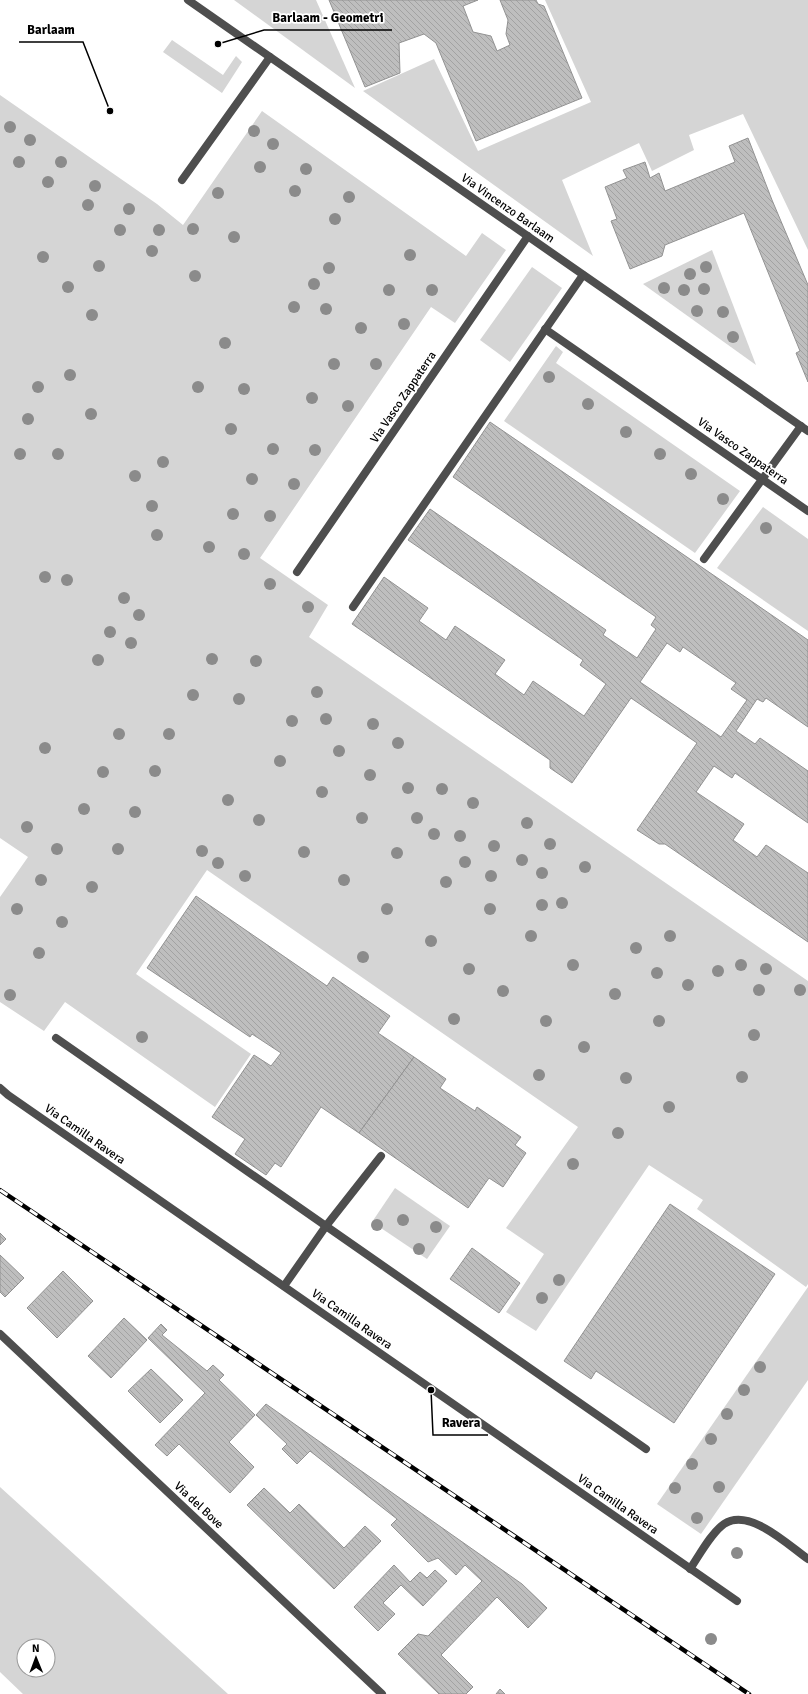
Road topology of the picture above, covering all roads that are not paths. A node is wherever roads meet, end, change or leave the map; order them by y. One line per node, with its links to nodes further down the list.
1 (188, 0): 3 (street, Via Vincenzo Barlaam)
2 (196, 0): 3 (street, Via Vincenzo Barlaam)
3 (202, 10): 4 (street, Via Vincenzo Barlaam)
4 (270, 57): 5 (street); 6 (street, Via Vincenzo Barlaam)
5 (182, 180)
6 (528, 236): 7 (street, Via Vincenzo Barlaam); 14 (street, Via Vasco Zappaterra)
7 (583, 275): 8 (street); 9 (street, Via Vincenzo Barlaam)
8 (545, 329): 11 (street, Via Vasco Zappaterra); 15 (street)
9 (801, 426): 10 (street, Via Vincenzo Barlaam); 11 (street)
10 (808, 431)
11 (762, 479): 12 (street, Via Vasco Zappaterra); 13 (street)
12 (808, 510)
13 (704, 559)
14 (297, 572)
15 (353, 607)
16 (56, 1038): 19 (street)
17 (0, 1088): 20 (street, Via Camilla Ravera)
18 (381, 1156): 19 (street)
19 (326, 1226): 20 (street); 22 (street)
20 (284, 1286): 24 (street, Via Camilla Ravera)
21 (0, 1334): 26 (street, Via del Bove)
22 (646, 1449)
23 (808, 1559): 24 (street)
24 (690, 1569): 25 (street, Via Camilla Ravera)
25 (737, 1601)
26 (382, 1694)

